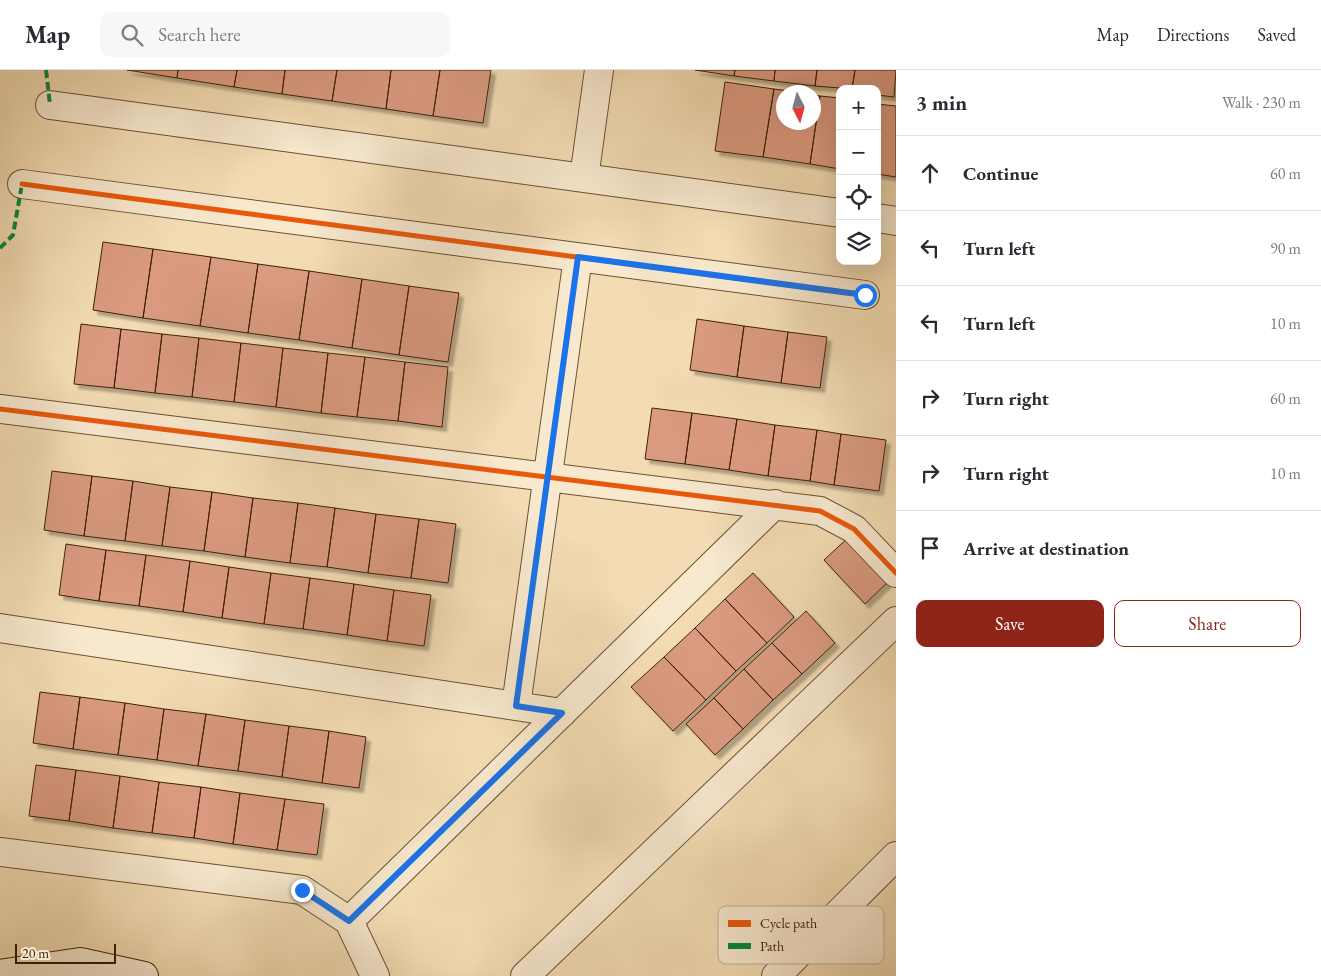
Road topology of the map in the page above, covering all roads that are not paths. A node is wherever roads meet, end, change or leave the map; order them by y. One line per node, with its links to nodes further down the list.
1 (599, 70): 3 (street)
2 (50, 105): 3 (street)
3 (584, 178): 5 (street)
4 (22, 184): 8 (street)
5 (836, 212)
6 (881, 219): 7 (street)
7 (896, 221)
8 (578, 257): 9 (street); 11 (street)
9 (865, 295)
10 (0, 409): 11 (street)
11 (548, 476): 12 (street); 16 (street)
12 (775, 504): 13 (street); 17 (street)
13 (896, 573)
14 (896, 621): 26 (street)
15 (0, 628): 16 (street)
16 (516, 706): 17 (street)
17 (562, 713): 21 (street)
18 (0, 852): 21 (street)
19 (896, 856): 20 (street)
20 (846, 906)
21 (349, 921): 25 (street)
22 (788, 964): 27 (street)
23 (0, 974): 24 (street)
24 (144, 976)
25 (375, 976)
26 (525, 976)
27 (776, 976)

